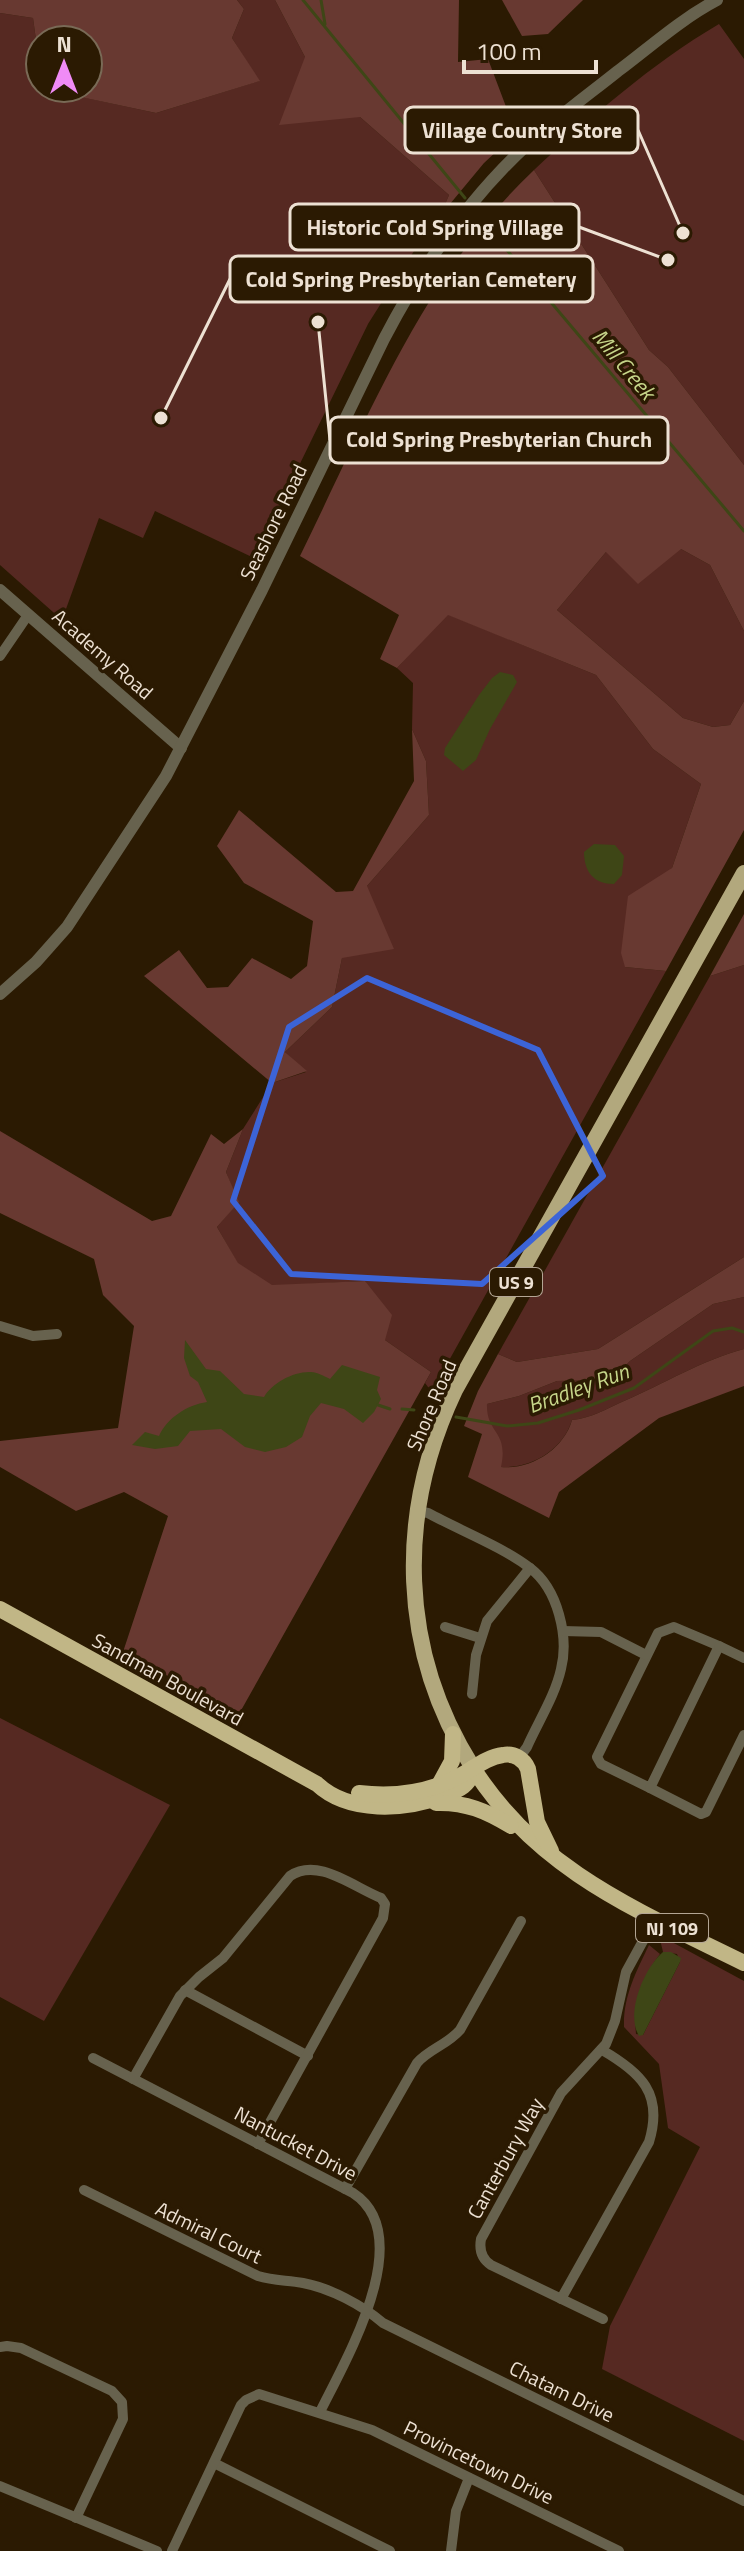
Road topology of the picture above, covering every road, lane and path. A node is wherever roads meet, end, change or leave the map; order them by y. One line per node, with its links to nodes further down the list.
1 (717, 0): 5 (street, Seashore Road)
2 (0, 590): 3 (street, Academy Road)
3 (28, 615): 4 (street); 5 (street, Academy Road)
4 (0, 656)
5 (181, 748): 7 (street, Seashore Road)
6 (744, 873): 10 (main road, Shore Road / US 9)
7 (0, 994)
8 (0, 1326): 9 (street)
9 (57, 1334)
10 (417, 1511): 11 (street); 20 (main road, Shore Road / US 9)
11 (530, 1568): 14 (street); 15 (street)
12 (0, 1609): 24 (highway, Sandman Boulevard)
13 (445, 1627): 15 (street)
14 (563, 1631): 17 (street); 22 (street)
15 (480, 1638): 19 (street)
16 (719, 1646): 17 (street); 18 (street); 26 (street)
17 (646, 1655): 26 (street)
18 (744, 1658)
19 (472, 1694)
20 (453, 1734): 23 (main road, Shore Road / US 9); 25 (highway)
21 (744, 1735): 26 (street)
22 (519, 1758): 23 (highway); 29 (highway)
23 (473, 1768): 25 (highway, Sandman Boulevard); 27 (highway, Sandman Boulevard); 28 (highway, Shore Road / NJ 109)
24 (317, 1784): 25 (highway, Sandman Boulevard); 27 (highway, Sandman Boulevard)
25 (439, 1785)
26 (650, 1788)
27 (414, 1805): 28 (highway)
28 (526, 1834): 29 (highway, Shore Road / NJ 109)
29 (555, 1859): 30 (highway, Shore Road / NJ 109)
30 (655, 1919): 32 (highway, Shore Road / NJ 109); 34 (street, Canterbury Way)
31 (521, 1921): 39 (street)
32 (744, 1963)
33 (185, 1990): 35 (street); 35 (street); 37 (street)
34 (602, 2050): 41 (street); 41 (street, Canterbury Way)
35 (308, 2056): 38 (street)
36 (93, 2058): 37 (street, Nantucket Drive)
37 (133, 2079): 38 (street, Nantucket Drive)
38 (258, 2144): 39 (street, Nantucket Drive)
39 (345, 2189): 42 (street, Nantucket Drive)
40 (84, 2190): 42 (street, Admiral Court)
41 (561, 2299): 43 (street, Canterbury Way)
42 (367, 2310): 45 (street, Nantucket Drive); 49 (street, Chatam Drive)
43 (603, 2319)
44 (0, 2347): 50 (street)
45 (320, 2412): 46 (street, Provincetown Drive); 47 (street, Provincetown Drive)
46 (214, 2463): 52 (street); 53 (street)
47 (469, 2478): 54 (street); 55 (street, Provincetown Drive)
48 (0, 2486): 50 (street)
49 (744, 2501)
50 (76, 2518): 51 (street)
51 (157, 2551)
52 (172, 2551)
53 (390, 2551)
54 (451, 2551)
55 (619, 2551)

